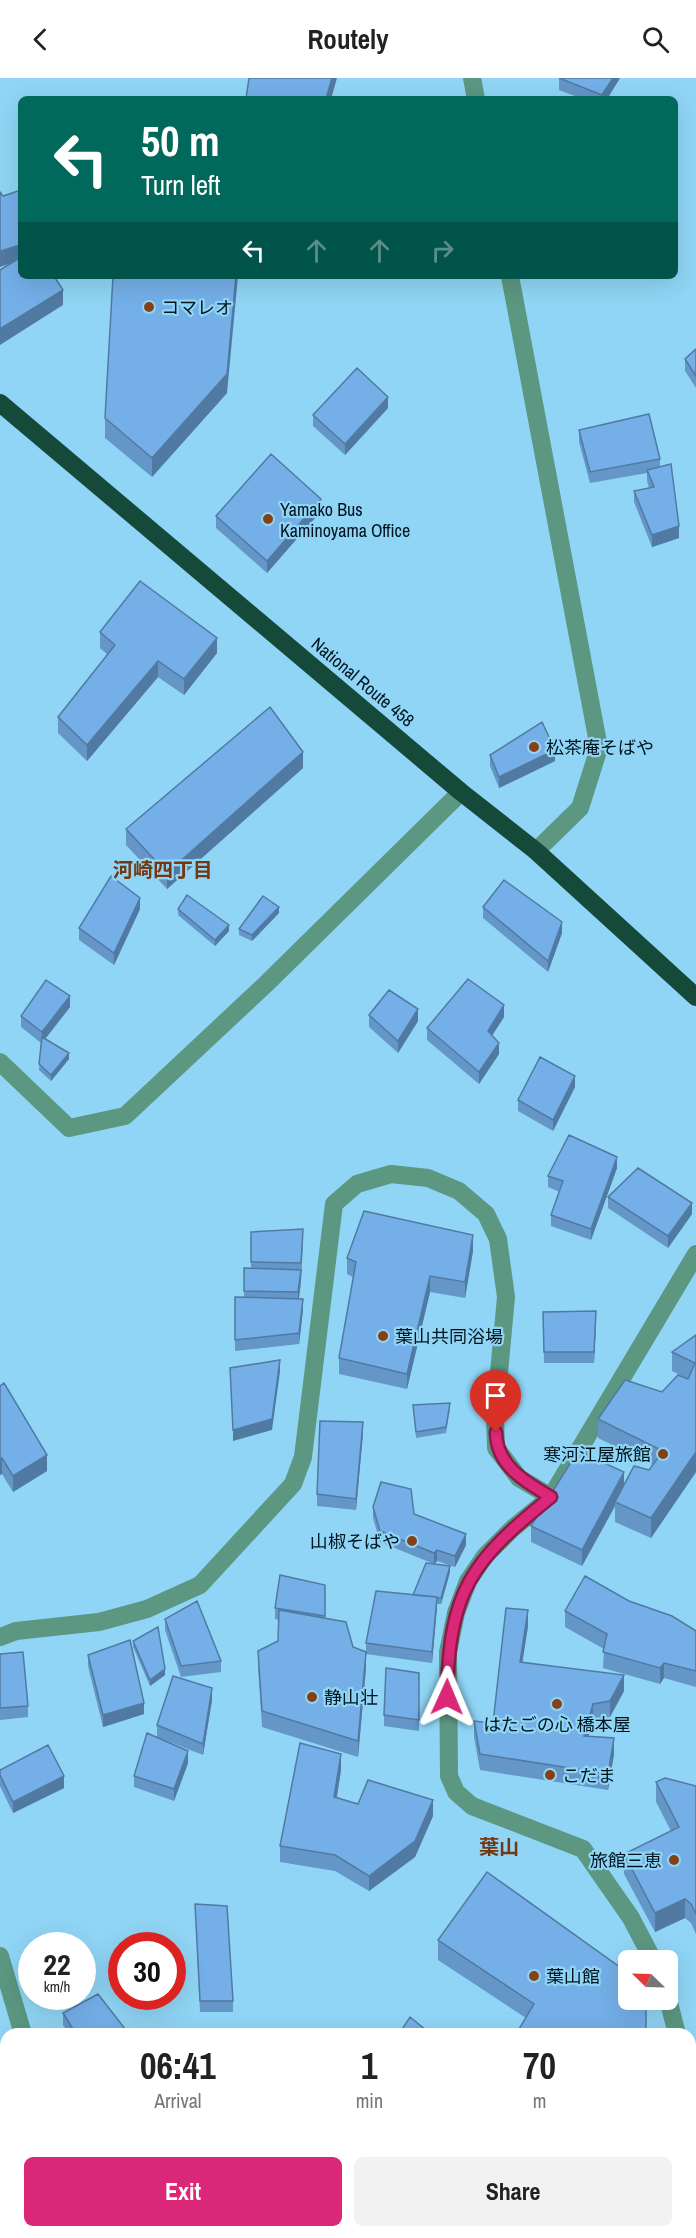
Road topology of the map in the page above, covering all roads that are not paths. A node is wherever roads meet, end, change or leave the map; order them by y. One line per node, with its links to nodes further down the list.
1 (472, 78): 2 (street)
2 (475, 96)
3 (511, 279): 6 (street)
4 (0, 404): 5 (highway, National Route 458)
5 (461, 792): 6 (highway, National Route 458); 8 (street)
6 (536, 851): 7 (highway, National Route 458)
7 (696, 997)
8 (0, 1062)
9 (696, 1254): 10 (street)
10 (551, 1497): 11 (street); 12 (street)
11 (0, 1637)
12 (648, 1950)
13 (0, 1956): 15 (street)
14 (671, 2010): 16 (street)
15 (21, 2028)
16 (675, 2028)

